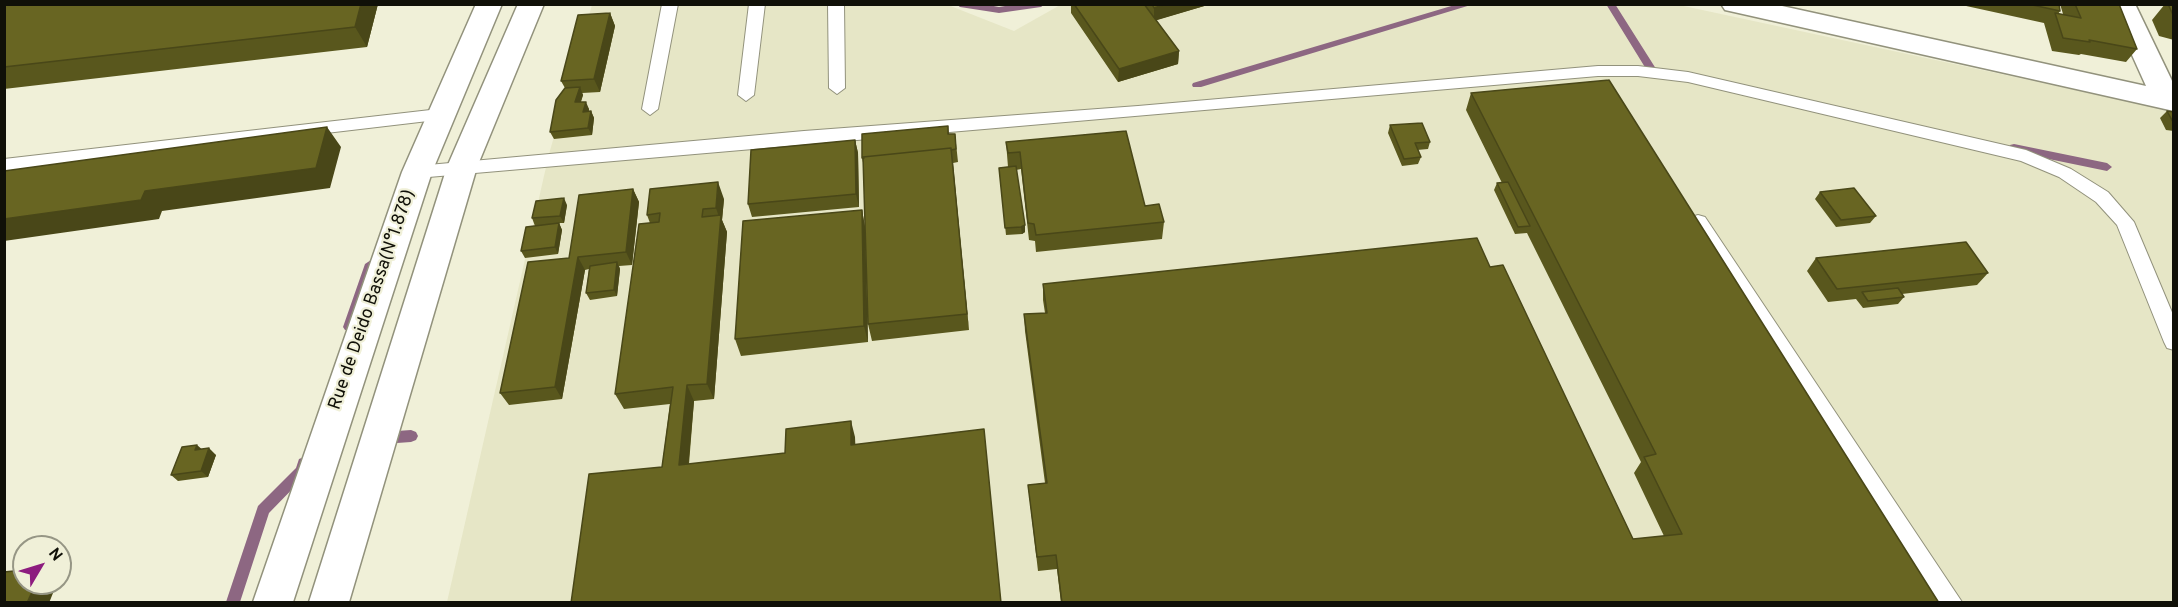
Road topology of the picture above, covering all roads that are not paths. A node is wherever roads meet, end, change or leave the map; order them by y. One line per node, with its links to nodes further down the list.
1 (489, 4): 14 (main road, Rue de Deido Bassa(N°1.878))
2 (531, 4): 16 (main road)
3 (670, 4): 13 (lane)
4 (757, 4): 11 (lane)
5 (836, 4): 9 (lane)
6 (1734, 4): 12 (main road)
7 (2122, 4): 12 (main road)
8 (1598, 71): 10 (lane); 16 (lane); 19 (lane)
9 (837, 88)
10 (1611, 90)
11 (746, 94)
12 (2170, 101)
13 (650, 109)
14 (439, 115): 15 (lane); 17 (main road, Rue de Deido Bassa(N°1.878))
15 (4, 165)
16 (462, 167): 17 (lane); 21 (main road)
17 (417, 172): 20 (main road, Rue de Deido Bassa(N°1.878))
18 (1689, 208): 22 (lane)
19 (2174, 342)
20 (273, 603)
21 (329, 603)
22 (1950, 603)

